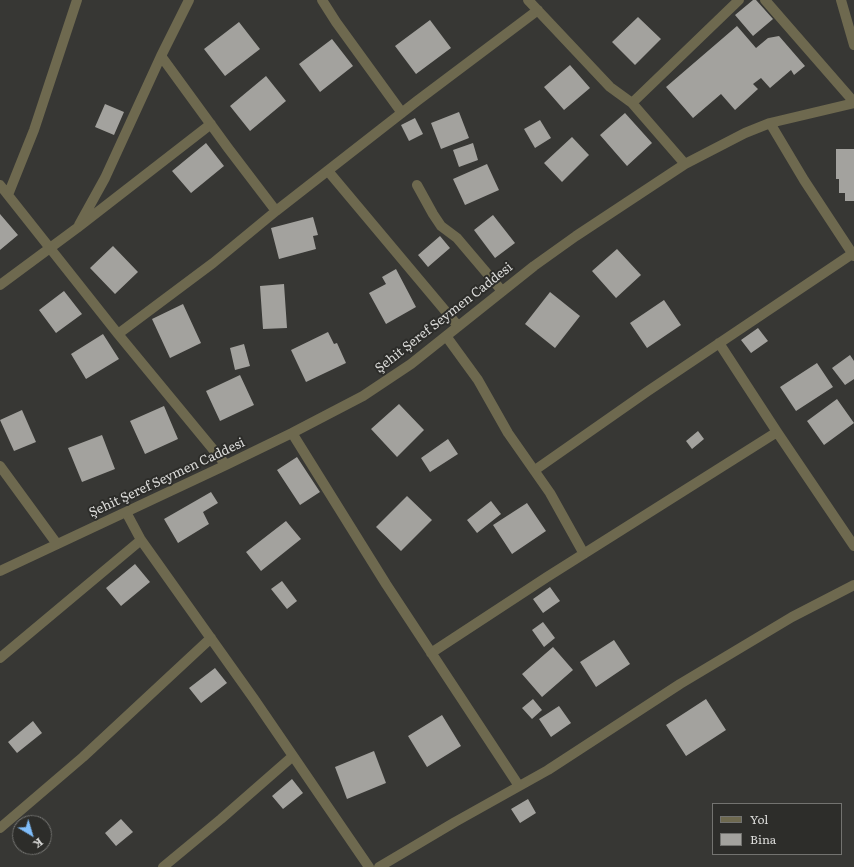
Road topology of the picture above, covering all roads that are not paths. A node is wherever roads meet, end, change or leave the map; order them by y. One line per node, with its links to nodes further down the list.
1 (77, 0): 20 (street)
2 (189, 0): 10 (street)
3 (322, 0): 13 (street)
4 (528, 0): 8 (street)
5 (739, 0): 11 (street)
6 (764, 0): 12 (street)
7 (840, 0): 9 (street)
8 (538, 10): 11 (street); 13 (street)
9 (854, 45)
10 (161, 56): 15 (street); 22 (street)
11 (632, 103): 16 (street)
12 (854, 103): 14 (street, Şehit Şeref Seymen Caddesi)
13 (402, 113): 17 (street)
14 (770, 123): 16 (street, Şehit Şeref Seymen Caddesi); 24 (street)
15 (211, 124): 21 (street); 22 (street)
16 (685, 164): 26 (street, Şehit Şeref Seymen Caddesi)
17 (328, 171): 21 (street); 27 (street)
18 (0, 185): 20 (street)
19 (417, 185): 26 (street)
20 (8, 195): 23 (street)
21 (276, 211): 28 (street)
22 (77, 228): 23 (street)
23 (51, 248): 25 (street); 28 (street)
24 (853, 255): 30 (street)
25 (0, 285)
26 (502, 291): 27 (street, Şehit Şeref Seymen Caddesi)
27 (458, 326): 29 (street, Şehit Şeref Seymen Caddesi)
28 (118, 334): 33 (street)
29 (446, 336): 32 (street, Şehit Şeref Seymen Caddesi); 35 (street)
30 (719, 343): 31 (street); 35 (street)
31 (777, 432): 39 (street); 40 (street)
32 (292, 433): 33 (street, Şehit Şeref Seymen Caddesi); 44 (street)
33 (226, 465): 36 (street, Şehit Şeref Seymen Caddesi)
34 (0, 466): 38 (street)
35 (535, 470): 40 (street)
36 (126, 512): 37 (street); 38 (street, Şehit Şeref Seymen Caddesi)
37 (141, 540): 43 (street); 45 (street)
38 (57, 544): 41 (street, Şehit Şeref Seymen Caddesi)
39 (854, 546)
40 (584, 554): 44 (street)
41 (0, 571)
42 (854, 585): 47 (street)
43 (211, 638): 46 (street); 48 (street)
44 (431, 653): 47 (street)
45 (0, 658)
46 (293, 756): 49 (street); 50 (street)
47 (519, 786): 51 (street)
48 (0, 828)
49 (163, 867)
50 (369, 867)
51 (379, 867)

